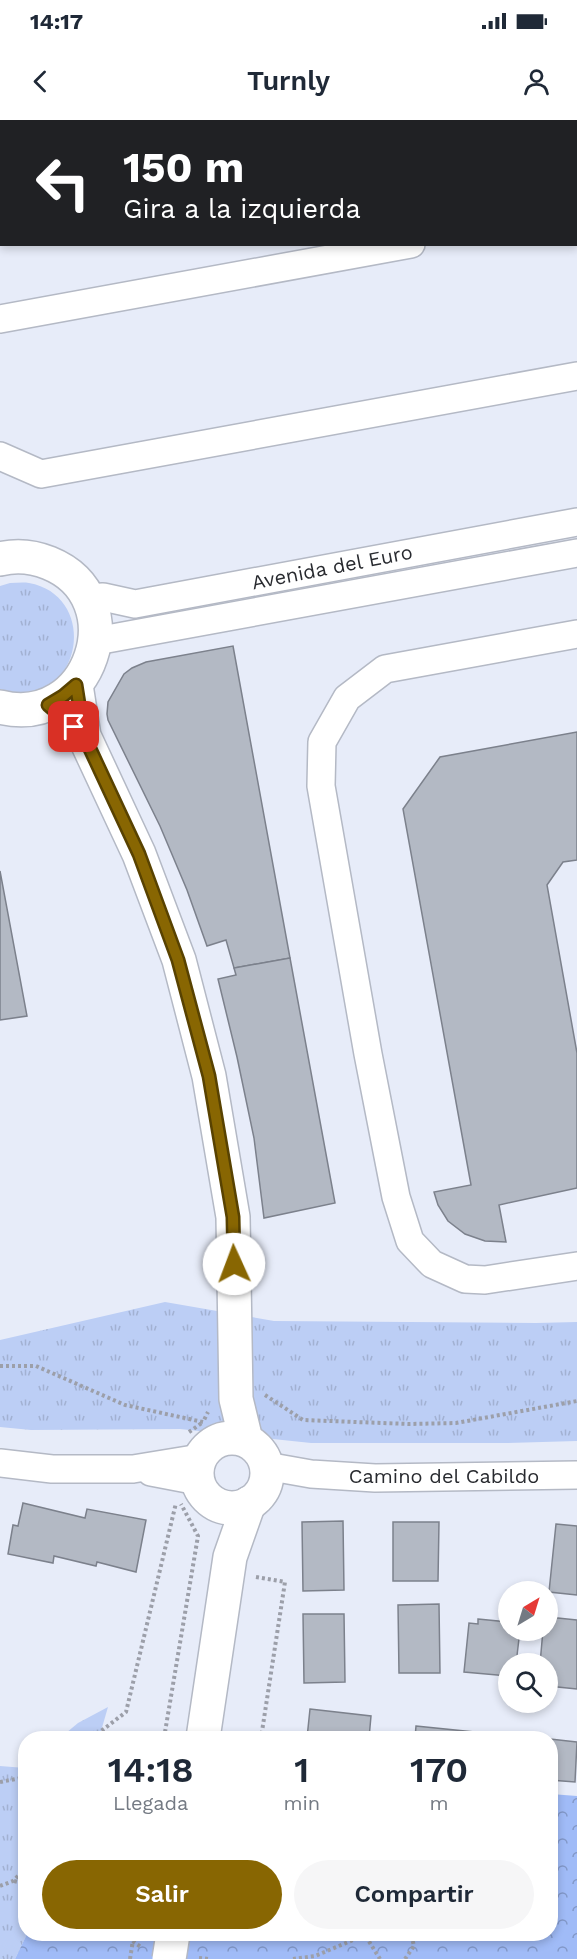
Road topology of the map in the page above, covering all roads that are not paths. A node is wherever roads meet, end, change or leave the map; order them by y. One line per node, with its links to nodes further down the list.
1 (400, 246): 2 (street)
2 (0, 318)
3 (577, 376): 4 (street)
4 (0, 456)
5 (577, 522): 8 (street, Avenida del Euro)
6 (577, 553): 10 (street, Avenida del Euro)
7 (0, 559): 8 (main road)
8 (87, 598): 10 (main road)
9 (577, 633): 15 (street)
10 (96, 641): 11 (main road)
11 (76, 685): 12 (main road); 14 (main road)
12 (48, 705): 13 (main road); 14 (main road)
13 (0, 707)
14 (84, 736): 16 (main road)
15 (577, 1266)
16 (217, 1455): 17 (street); 19 (main road); 19 (main road)
17 (0, 1463)
18 (577, 1475): 19 (street, Camino del Cabildo)
19 (251, 1489): 20 (main road)
20 (205, 1731)
21 (172, 1941): 22 (main road, bridge)
22 (169, 1959)

